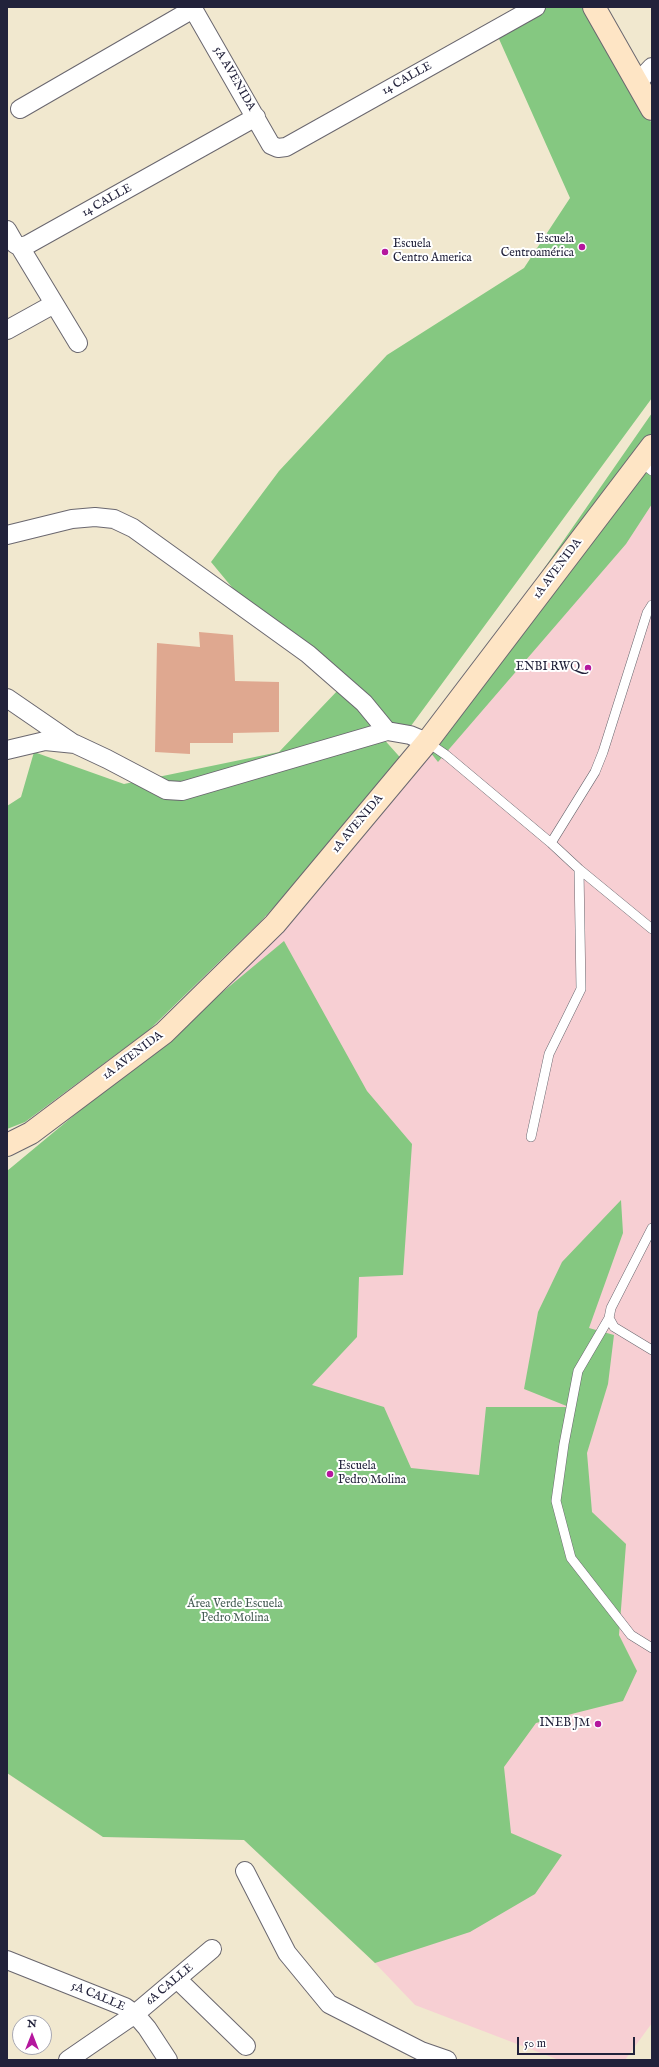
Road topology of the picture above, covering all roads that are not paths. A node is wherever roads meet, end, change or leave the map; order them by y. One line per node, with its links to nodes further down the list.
1 (536, 7): 9 (street, 14 CALLE)
2 (594, 7): 5 (main road)
3 (193, 8): 6 (street); 8 (street, 5A AVENIDA)
4 (652, 67): 5 (street)
5 (637, 83): 7 (main road)
6 (20, 108)
7 (652, 109)
8 (256, 117): 9 (street, 5A AVENIDA); 11 (street, 14 CALLE)
9 (278, 148)
10 (7, 230): 11 (street)
11 (20, 247): 12 (street)
12 (54, 304): 13 (street); 14 (street)
13 (7, 330)
14 (78, 343)
15 (648, 459): 20 (main road, 1A AVENIDA)
16 (7, 535): 19 (street)
17 (652, 605): 23 (lane)
18 (7, 698): 21 (street)
19 (387, 731): 20 (street); 21 (street)
20 (427, 742): 23 (lane); 27 (main road, 1A AVENIDA)
21 (74, 744): 22 (street)
22 (7, 750)
23 (551, 843): 24 (lane)
24 (579, 869): 25 (lane); 26 (lane)
25 (652, 929)
26 (531, 1137)
27 (7, 1145)
28 (652, 1228): 29 (lane)
29 (609, 1318): 30 (lane); 31 (lane)
30 (652, 1350)
31 (652, 1648)
32 (245, 1871): 40 (street)
33 (212, 1949): 35 (street, 6A CALLE)
34 (7, 1960): 36 (street, 5A CALLE)
35 (177, 1979): 36 (street, 6A CALLE); 37 (street)
36 (135, 2014): 38 (street, 6A CALLE); 39 (street, 5A CALLE)
37 (246, 2046)
38 (68, 2060)
39 (168, 2060)
40 (447, 2060)

